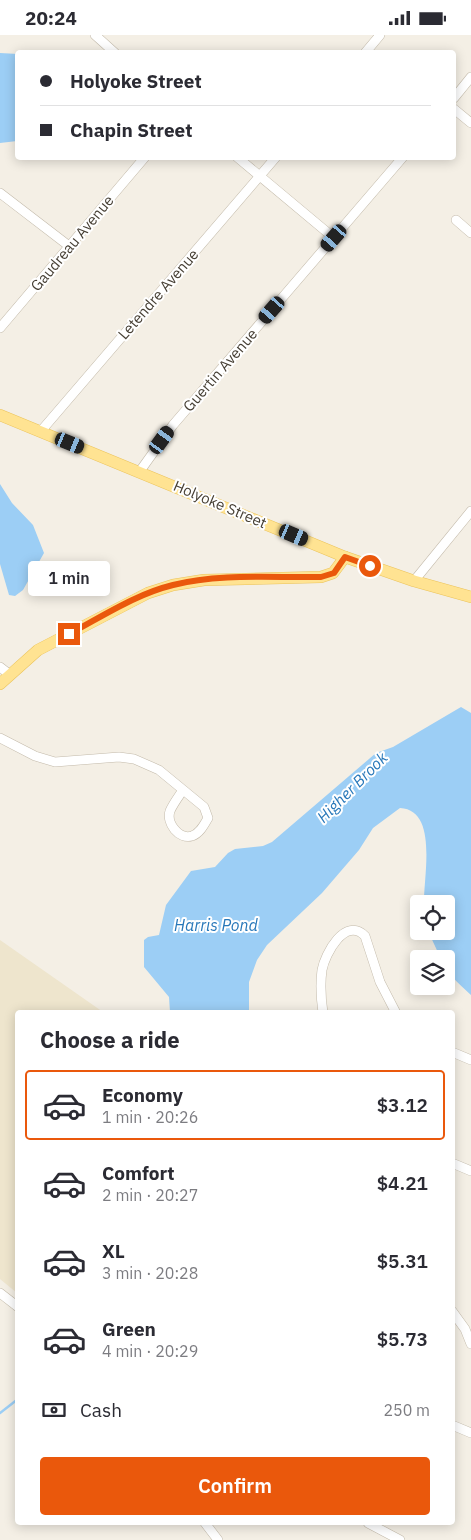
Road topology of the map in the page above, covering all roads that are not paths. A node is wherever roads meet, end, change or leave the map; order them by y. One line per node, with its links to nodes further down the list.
1 (95, 35): 3 (street)
2 (380, 35): 4 (street)
3 (112, 50)
4 (368, 50)
5 (471, 77): 6 (street)
6 (456, 96)
7 (456, 111): 8 (street)
8 (471, 123)
9 (142, 160): 18 (street, Gaudreau Avenue)
10 (240, 160): 13 (street)
11 (273, 160): 13 (street, Letendre Avenue)
12 (399, 160): 17 (street, Guertin Avenue)
13 (259, 177): 17 (street); 21 (street, Letendre Avenue)
14 (0, 193): 18 (street)
15 (456, 220): 16 (street)
16 (471, 233)
17 (334, 238): 22 (street, Guertin Avenue)
18 (69, 246): 19 (street, Gaudreau Avenue)
19 (0, 328)
20 (0, 415): 21 (main road, Holyoke Street)
21 (41, 431): 22 (main road, Holyoke Street)
22 (140, 471): 24 (main road, Holyoke Street)
23 (471, 511): 25 (street)
24 (345, 557): 25 (main road, Holyoke Street); 27 (main road)
25 (414, 581): 26 (main road, Holyoke Street)
26 (471, 597)
27 (4, 670): 28 (main road)
28 (0, 684)
29 (0, 738): 30 (street)
30 (182, 790): 30 (street)
31 (323, 1010): 32 (street)
32 (394, 1010)
33 (455, 1053): 34 (street)
34 (471, 1060)
35 (455, 1164): 36 (street)
36 (471, 1171)
37 (0, 1293): 38 (street)
38 (15, 1305)
39 (455, 1315): 40 (street)
40 (471, 1344)
41 (455, 1426): 42 (street)
42 (471, 1433)
43 (207, 1525): 45 (street)
44 (372, 1525): 46 (street)
45 (218, 1540)
46 (400, 1540)

